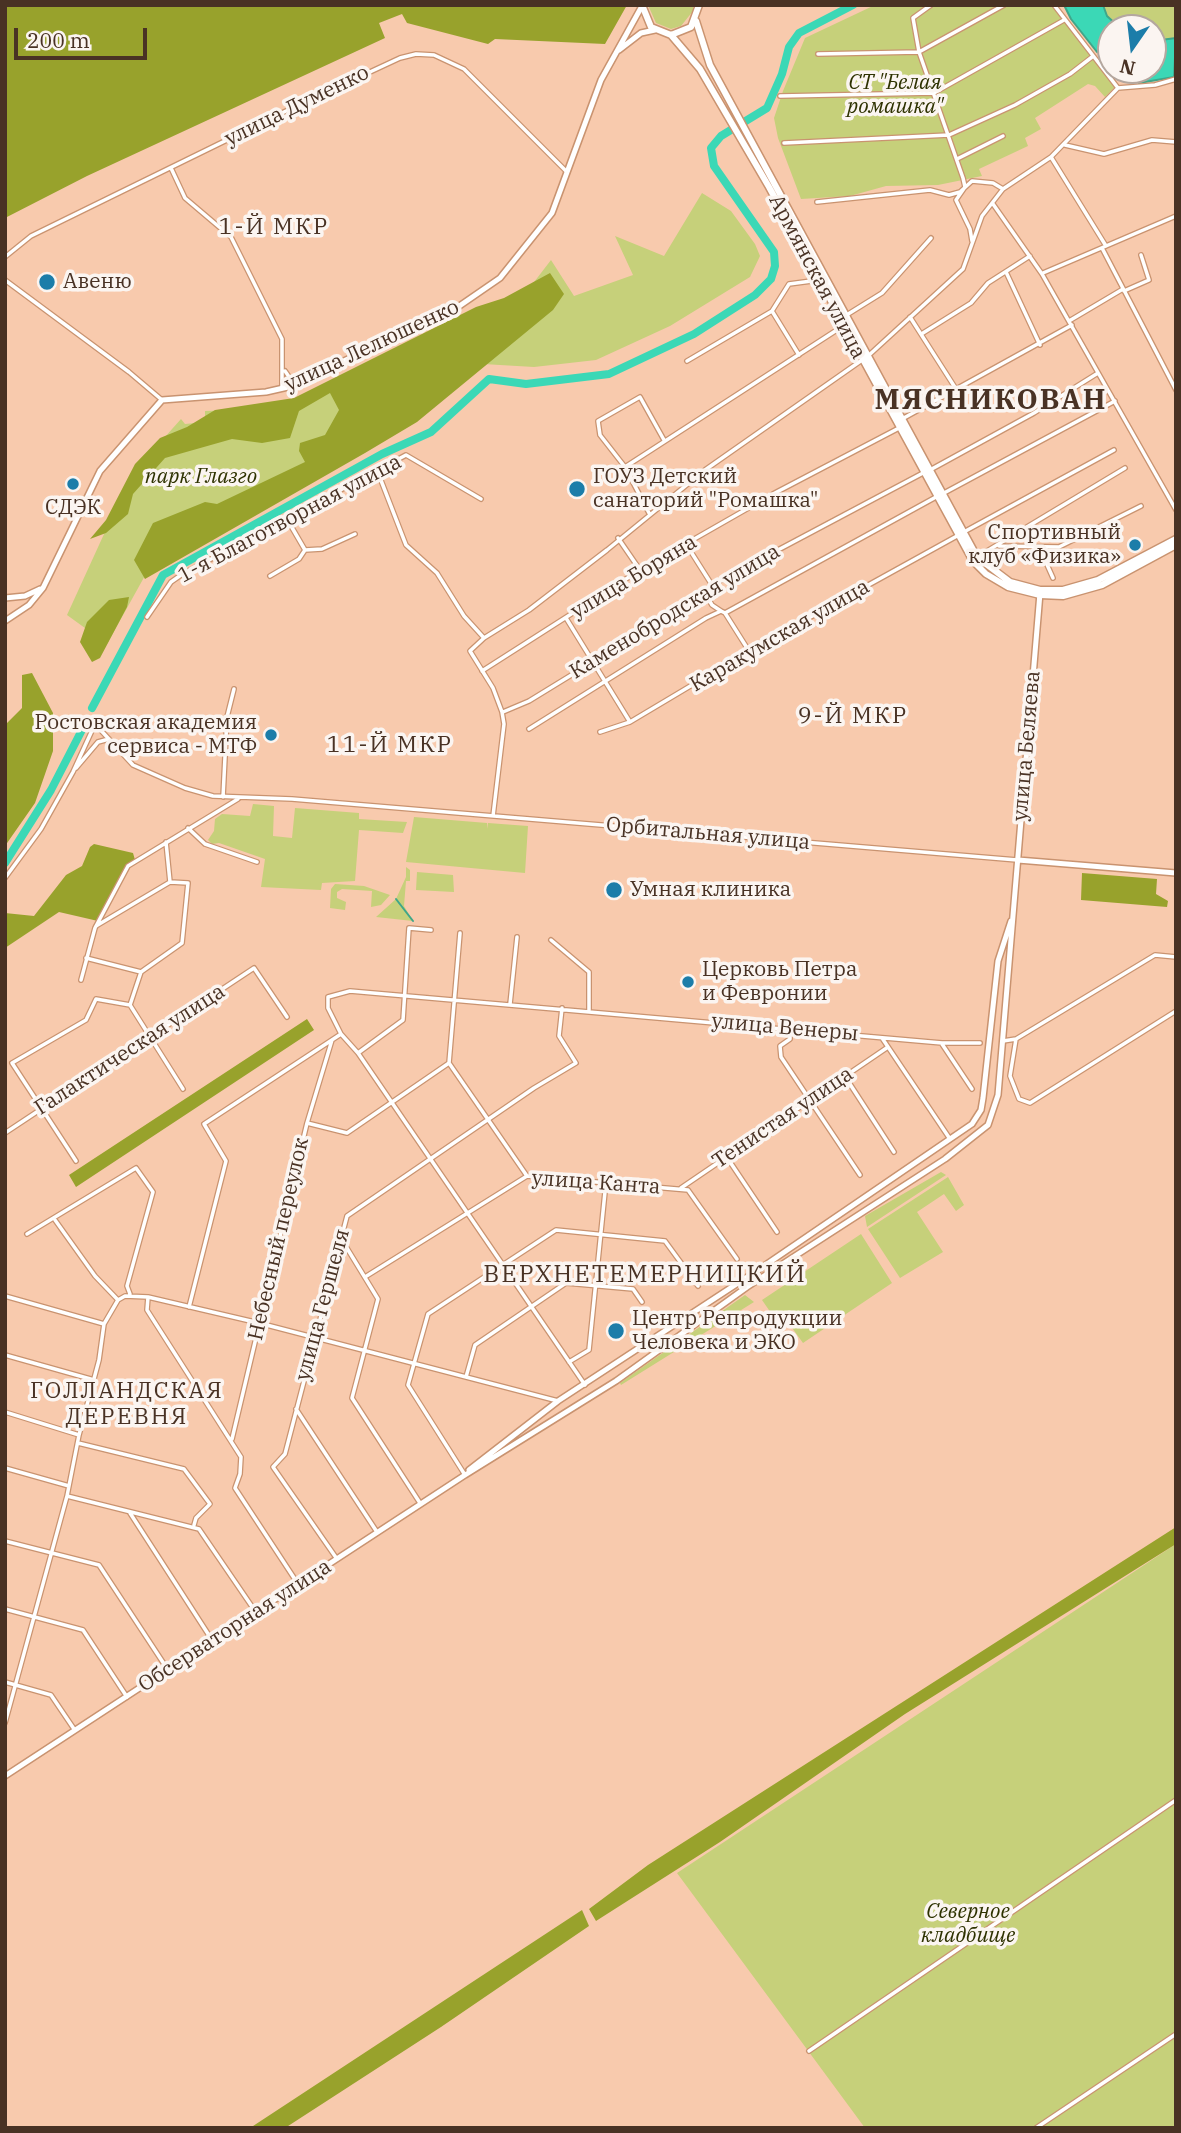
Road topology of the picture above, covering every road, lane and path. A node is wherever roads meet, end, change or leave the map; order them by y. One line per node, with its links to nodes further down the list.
1 (642, 5): 8 (main road); 10 (main road, улица Лелюшенко)
2 (931, 5): 11 (street)
3 (1004, 5): 11 (street)
4 (1054, 5): 6 (street)
5 (700, 7): 7 (main road)
6 (1064, 20): 13 (street); 16 (street)
7 (695, 21): 9 (main road); 44 (main road, Армянская улица)
8 (655, 30): 9 (main road); 10 (main road)
9 (671, 35): 41 (main road, Армянская улица)
10 (617, 52): 26 (main road, улица Лелюшенко)
11 (919, 52): 12 (street); 16 (street)
12 (818, 54)
13 (1091, 57): 15 (street); 18 (street)
14 (1176, 79): 15 (street)
15 (1118, 88): 22 (street)
16 (934, 93): 17 (street); 18 (street)
17 (780, 96)
18 (949, 135): 21 (street); 24 (street)
19 (1003, 136): 24 (street)
20 (1176, 142): 22 (street)
21 (784, 143)
22 (1064, 145): 23 (street)
23 (1051, 157): 28 (street); 34 (street)
24 (957, 159): 27 (street)
25 (171, 167): 26 (street, улица Думенко); 37 (street, улица Думенко); 53 (street)
26 (568, 174): 55 (main road, улица Лелюшенко)
27 (965, 187): 28 (street); 29 (street); 33 (street)
28 (1003, 189): 30 (street)
29 (817, 202)
30 (993, 204): 33 (street); 36 (street)
31 (1176, 216): 34 (street)
32 (931, 239): 44 (street)
33 (972, 244): 45 (street)
34 (1104, 247): 39 (street); 42 (street)
35 (1141, 255): 42 (street)
36 (1030, 256): 38 (street); 39 (street)
37 (5, 257)
38 (1006, 272): 48 (street); 49 (street)
39 (1042, 274): 46 (street)
40 (5, 280): 59 (street)
41 (819, 281): 43 (street); 47 (main road, Армянская улица)
42 (1124, 290): 46 (street); 58 (street)
43 (772, 311): 50 (street); 52 (street)
44 (845, 316): 51 (main road, Армянская улица)
45 (910, 317): 48 (street); 51 (street)
46 (1071, 323): 49 (street); 54 (street)
47 (843, 326): 50 (street); 51 (main road, Армянская улица)
48 (923, 333): 57 (street)
49 (1040, 345): 57 (street)
50 (799, 355): 63 (street)
51 (864, 358): 61 (main road, Армянская улица); 62 (main road, Армянская улица); 73 (street)
52 (687, 361)
53 (284, 369): 55 (street); 56 (street)
54 (1098, 373): 60 (street); 68 (street, Каменобродская улица)
55 (294, 384): 56 (main road, улица Лелюшенко)
56 (282, 388): 59 (main road, улица Лелюшенко)
57 (956, 389): 61 (street)
58 (1176, 390)
59 (162, 400): 90 (main road)
60 (1115, 401): 69 (street); 72 (street)
61 (901, 420): 68 (main road, Армянская улица)
62 (899, 428): 68 (main road, Армянская улица); 79 (street, улица Боряна)
63 (664, 440): 65 (street); 65 (street)
64 (1114, 450): 76 (street, Каракумская улица)
65 (625, 467): 73 (street)
66 (1125, 468): 81 (street)
67 (377, 470): 70 (street, 1-я Благотворная улица); 74 (street, 1-я Благотворная улица); 98 (street)
68 (926, 472): 69 (main road, Армянская улица); 89 (street, Каменобродская улица)
69 (939, 496): 76 (main road, Армянская улица); 94 (street)
70 (481, 499)
71 (1141, 506): 82 (street)
72 (1176, 510)
73 (649, 513): 77 (street)
74 (287, 519): 83 (street); 95 (street, 1-я Благотворная улица)
75 (355, 534): 83 (street)
76 (960, 534): 84 (main road, Армянская улица); 88 (main road, Армянская улица); 99 (street, Каракумская улица)
77 (618, 538): 85 (street); 98 (street)
78 (1176, 539): 91 (main road)
79 (685, 544): 85 (street, улица Боряна); 89 (street)
80 (1176, 545): 91 (main road)
81 (999, 546): 82 (street); 84 (street)
82 (1040, 549): 87 (street)
83 (305, 550): 86 (street)
84 (977, 557): 88 (main road, Армянская улица)
85 (640, 570): 96 (street, улица Боряна)
86 (270, 576)
87 (1053, 578)
88 (1009, 584): 91 (main road)
89 (712, 585): 92 (street, Каменобродская улица)
90 (43, 588): 93 (main road); 97 (main road)
91 (1040, 592): 115 (main road, улица Беляева)
92 (705, 593): 94 (street); 100 (street, Каменобродская улица)
93 (5, 598)
94 (723, 612): 99 (street); 102 (street)
95 (147, 617)
96 (566, 618): 100 (street); 101 (street, улица Боряна)
97 (5, 621)
98 (484, 638): 101 (street)
99 (749, 651): 105 (street, Каракумская улица)
100 (591, 660): 102 (street); 104 (street, Каменобродская улица)
101 (482, 671): 104 (street)
102 (604, 681): 105 (street); 106 (street)
103 (234, 689): 110 (street)
104 (502, 712): 112 (street)
105 (630, 722): 107 (street, Каракумская улица)
106 (529, 729)
107 (600, 732)
108 (111, 739): 109 (street); 109 (street); 110 (street, Орбитальная улица)
109 (73, 772): 118 (street)
110 (223, 797): 111 (street, Орбитальная улица)
111 (240, 798): 112 (street, Орбитальная улица); 113 (street)
112 (493, 816): 115 (street, Орбитальная улица)
113 (188, 828): 114 (street); 116 (street)
114 (166, 842): 119 (street); 121 (street)
115 (1018, 860): 117 (main road, Орбитальная улица); 120 (main road, Обсерваторная улица)
116 (257, 862)
117 (1176, 873)
118 (5, 878)
119 (170, 882): 121 (street); 128 (street)
120 (1014, 915): 134 (main road, Обсерваторная улица); 138 (main road, Обсерваторная улица)
121 (94, 928): 127 (street)
122 (432, 930): 130 (street)
123 (460, 933): 131 (street)
124 (517, 937): 132 (street)
125 (551, 940): 136 (street)
126 (1176, 957): 144 (street)
127 (86, 958): 128 (street); 129 (street)
128 (141, 972): 133 (street)
129 (81, 980)
130 (406, 996): 131 (street, улица Венеры); 141 (street, улица Венеры); 150 (street)
131 (455, 1000): 132 (street, улица Венеры); 151 (street)
132 (510, 1004): 135 (street, улица Венеры)
133 (130, 1005): 142 (street); 157 (street)
134 (993, 1006): 138 (main road); 161 (main road, Обсерваторная улица)
135 (562, 1008): 136 (street, улица Венеры); 158 (street, улица Гершеля)
136 (589, 1010): 140 (street, улица Венеры)
137 (1176, 1011): 144 (street)
138 (1005, 1015): 146 (main road, Обсерваторная улица)
139 (287, 1017): 142 (street, Галактическая улица)
140 (790, 1030): 143 (street, улица Венеры); 155 (street)
141 (341, 1034): 145 (street); 150 (street)
142 (151, 1037): 153 (street); 157 (street, Галактическая улица)
143 (881, 1037): 147 (street, улица Венеры); 149 (street)
144 (1016, 1039): 146 (street)
145 (332, 1040): 159 (street, Небесный переулок); 188 (street)
146 (1003, 1041): 171 (main road, Обсерваторная улица)
147 (942, 1043): 148 (street, улица Венеры); 154 (street)
148 (980, 1043)
149 (888, 1048): 152 (street, Тенистая улица); 161 (street)
150 (358, 1053): 156 (street)
151 (449, 1063): 156 (street); 158 (street)
152 (846, 1078): 155 (street, Тенистая улица); 162 (street)
153 (183, 1089)
154 (971, 1089)
155 (810, 1100): 163 (street, Тенистая улица); 166 (street)
156 (390, 1102): 159 (street); 164 (street)
157 (42, 1108): 160 (street, Галактическая улица); 165 (street)
158 (488, 1120): 164 (street, улица Гершеля); 167 (street)
159 (307, 1123): 190 (street, Небесный переулок)
160 (5, 1133)
161 (951, 1140): 168 (main road, Обсерваторная улица)
162 (894, 1152)
163 (726, 1156): 170 (street, Тенистая улица); 174 (street)
164 (430, 1159): 172 (street); 177 (street, улица Гершеля)
165 (76, 1161)
166 (860, 1175)
167 (527, 1176): 169 (street, улица Канта); 172 (street, улица Канта)
168 (890, 1180): 171 (main road); 193 (main road, Обсерваторная улица)
169 (606, 1182): 170 (street, улица Канта); 176 (street)
170 (680, 1189): 178 (street, улица Канта)
171 (890, 1195): 195 (main road, Обсерваторная улица)
172 (467, 1213): 179 (street); 180 (street, улица Канта)
173 (54, 1219): 175 (street); 183 (street); 186 (street)
174 (777, 1232)
175 (27, 1234)
176 (601, 1235): 179 (street); 181 (street); 182 (street)
177 (341, 1239): 180 (street); 192 (street, улица Гершеля)
178 (737, 1259)
179 (502, 1265): 189 (street); 198 (street)
180 (365, 1278): 194 (street)
181 (597, 1286): 187 (street); 189 (street); 197 (street)
182 (698, 1286)
183 (130, 1294): 185 (street); 186 (street)
184 (5, 1296): 191 (street)
185 (148, 1297): 188 (street); 208 (street)
186 (118, 1300): 191 (street)
187 (642, 1302)
188 (189, 1307): 190 (street)
189 (532, 1307): 197 (street); 199 (street)
190 (260, 1323): 192 (street); 208 (street, Небесный переулок)
191 (104, 1324): 200 (street)
192 (314, 1337): 194 (street); 203 (street, улица Гершеля)
193 (648, 1340): 195 (main road); 201 (main road, Обсерваторная улица)
194 (363, 1350): 198 (street); 214 (street)
195 (657, 1352): 206 (main road, Обсерваторная улица)
196 (5, 1355): 200 (street)
197 (569, 1362): 201 (street)
198 (413, 1363): 199 (street); 211 (street)
199 (466, 1377): 202 (street)
200 (94, 1380): 207 (street)
201 (585, 1385): 202 (main road, Обсерваторная улица)
202 (558, 1401): 205 (main road, Обсерваторная улица)
203 (296, 1408): 217 (street); 220 (street, улица Гершеля)
204 (5, 1412): 207 (street)
205 (542, 1412): 206 (main road); 211 (main road, Обсерваторная улица)
206 (550, 1424): 211 (main road, Обсерваторная улица)
207 (79, 1435): 209 (street)
208 (232, 1439): 221 (street)
209 (78, 1443): 212 (street); 216 (street)
210 (5, 1468): 212 (street)
211 (465, 1475): 214 (main road, Обсерваторная улица)
212 (69, 1486): 213 (street)
213 (67, 1496): 215 (street); 219 (street)
214 (422, 1504): 217 (main road, Обсерваторная улица)
215 (130, 1511): 216 (street); 225 (street)
216 (194, 1526): 223 (street)
217 (378, 1533): 220 (main road, Обсерваторная улица)
218 (6, 1539): 219 (street)
219 (53, 1551): 224 (street); 226 (street)
220 (337, 1559): 221 (main road, Обсерваторная улица)
221 (299, 1584): 223 (main road, Обсерваторная улица)
222 (5, 1609): 224 (street)
223 (255, 1611): 225 (main road, Обсерваторная улица)
224 (33, 1616): 228 (street); 229 (street)
225 (212, 1640): 226 (main road, Обсерваторная улица)
226 (168, 1670): 229 (main road, Обсерваторная улица)
227 (5, 1682): 228 (street)
228 (15, 1685): 230 (street); 231 (street)
229 (127, 1697): 231 (main road, Обсерваторная улица)
230 (5, 1723)
231 (76, 1731): 232 (main road, Обсерваторная улица)
232 (6, 1774)
233 (1176, 1800): 235 (street)
234 (1176, 2035): 236 (street)
235 (809, 2052)
236 (1036, 2128)

